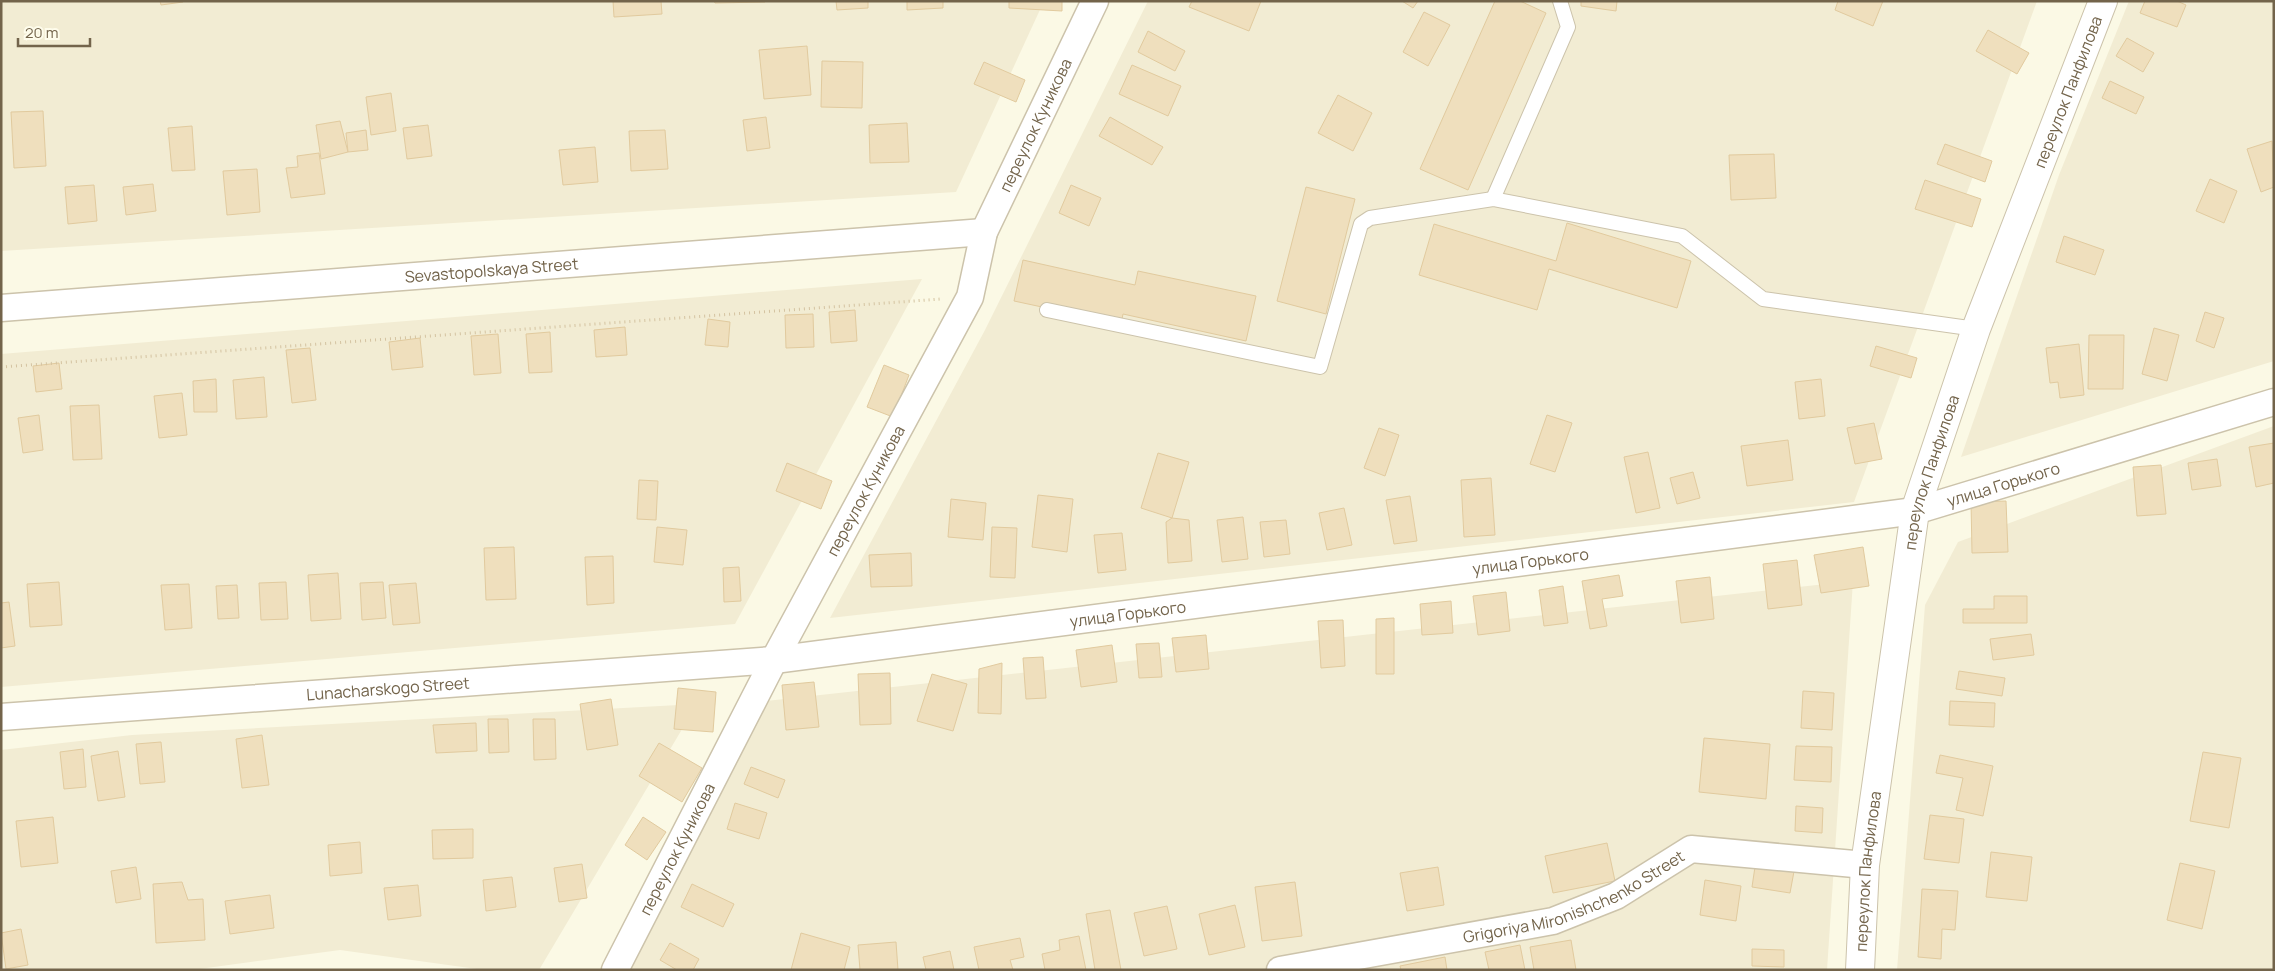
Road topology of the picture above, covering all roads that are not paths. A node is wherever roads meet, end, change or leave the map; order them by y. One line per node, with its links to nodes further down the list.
1 (1095, 1): 5 (street, переулок Куникова)
2 (1560, 1): 4 (lane)
3 (2104, 1): 8 (street, переулок Панфилова)
4 (1493, 200): 7 (lane); 8 (lane)
5 (984, 232): 6 (street, Sevastopolskaya Street); 11 (street, переулок Куникова)
6 (1, 308)
7 (1047, 310)
8 (1976, 329): 10 (street, переулок Панфилова)
9 (2274, 402): 10 (street, улица Горького)
10 (1915, 511): 11 (street, улица Горького); 13 (street, переулок Панфилова)
11 (774, 660): 12 (street, Lunacharskogo Street); 14 (street, переулок Куникова)
12 (1, 717)
13 (1865, 865): 15 (street, Grigoriya Mironishchenko Street); 16 (street, переулок Панфилова)
14 (614, 970)
15 (1280, 970)
16 (1860, 970)

